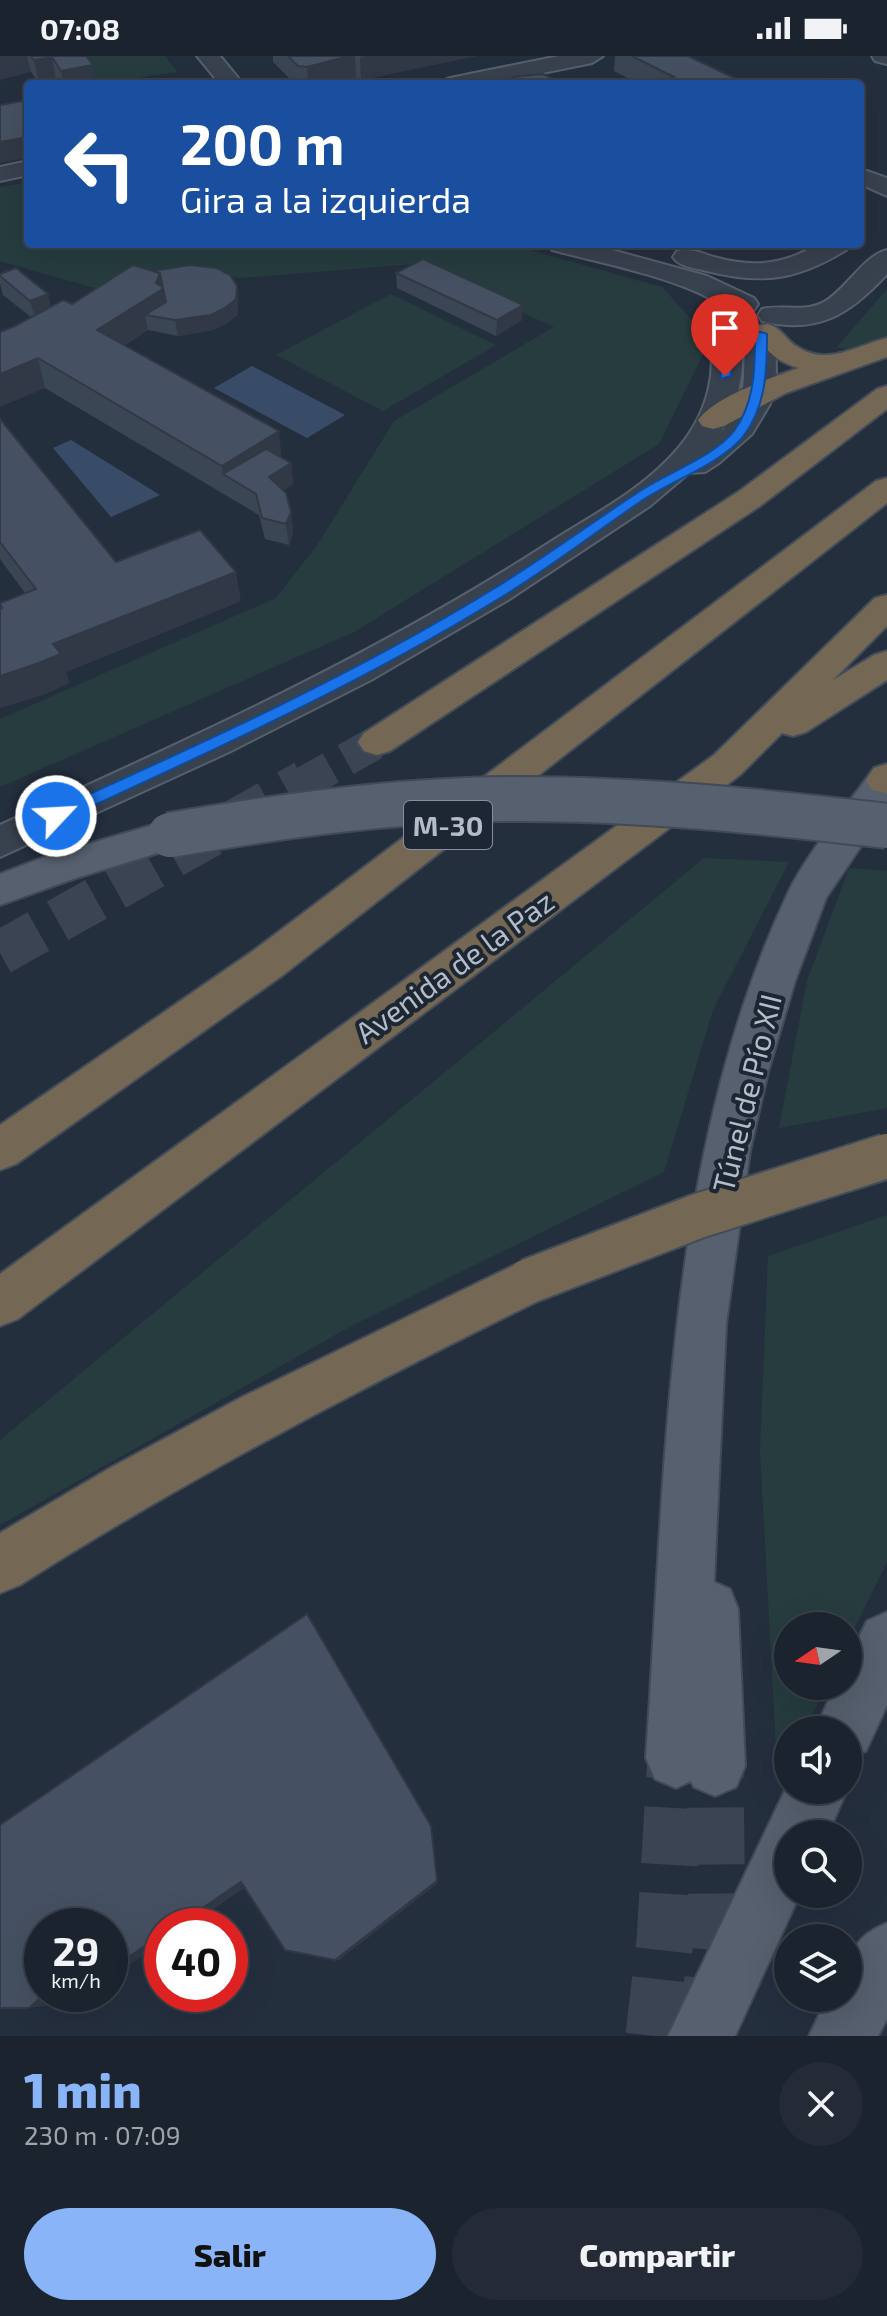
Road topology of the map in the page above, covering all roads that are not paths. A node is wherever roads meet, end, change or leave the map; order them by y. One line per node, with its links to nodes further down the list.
1 (208, 56): 3 (street)
2 (592, 56): 4 (street)
3 (229, 80)
4 (475, 80)
5 (24, 169): 6 (street)
6 (0, 174)
7 (575, 248): 11 (street)
8 (667, 248): 9 (street)
9 (831, 248)
10 (887, 258): 14 (street)
11 (671, 275): 12 (street); 13 (street)
12 (744, 304): 13 (street); 14 (street)
13 (718, 320): 14 (street); 19 (street)
14 (768, 328): 16 (highway); 17 (street)
15 (887, 347): 16 (highway)
16 (836, 365): 17 (highway)
17 (758, 394): 19 (highway); 20 (street)
18 (887, 395): 24 (highway)
19 (713, 420): 20 (street)
20 (653, 487): 28 (street)
21 (887, 488): 30 (highway, M-30)
22 (887, 606): 25 (highway, Avenida de la Paz)
23 (887, 663): 25 (highway)
24 (377, 742)
25 (727, 765): 32 (highway, Avenida de la Paz)
26 (886, 779): 36 (main road, Túnel de Pío XII)
27 (887, 826): 29 (main road, bridge)
28 (0, 842)
29 (0, 890)
30 (0, 1150)
31 (887, 1156): 33 (highway, bridge)
32 (0, 1303)
33 (0, 1565)
34 (887, 1641): 35 (main road)
35 (852, 1716)
36 (695, 1762)
37 (774, 1881): 39 (main road)
38 (887, 1955): 40 (main road)
39 (701, 2036)
40 (842, 2036)

